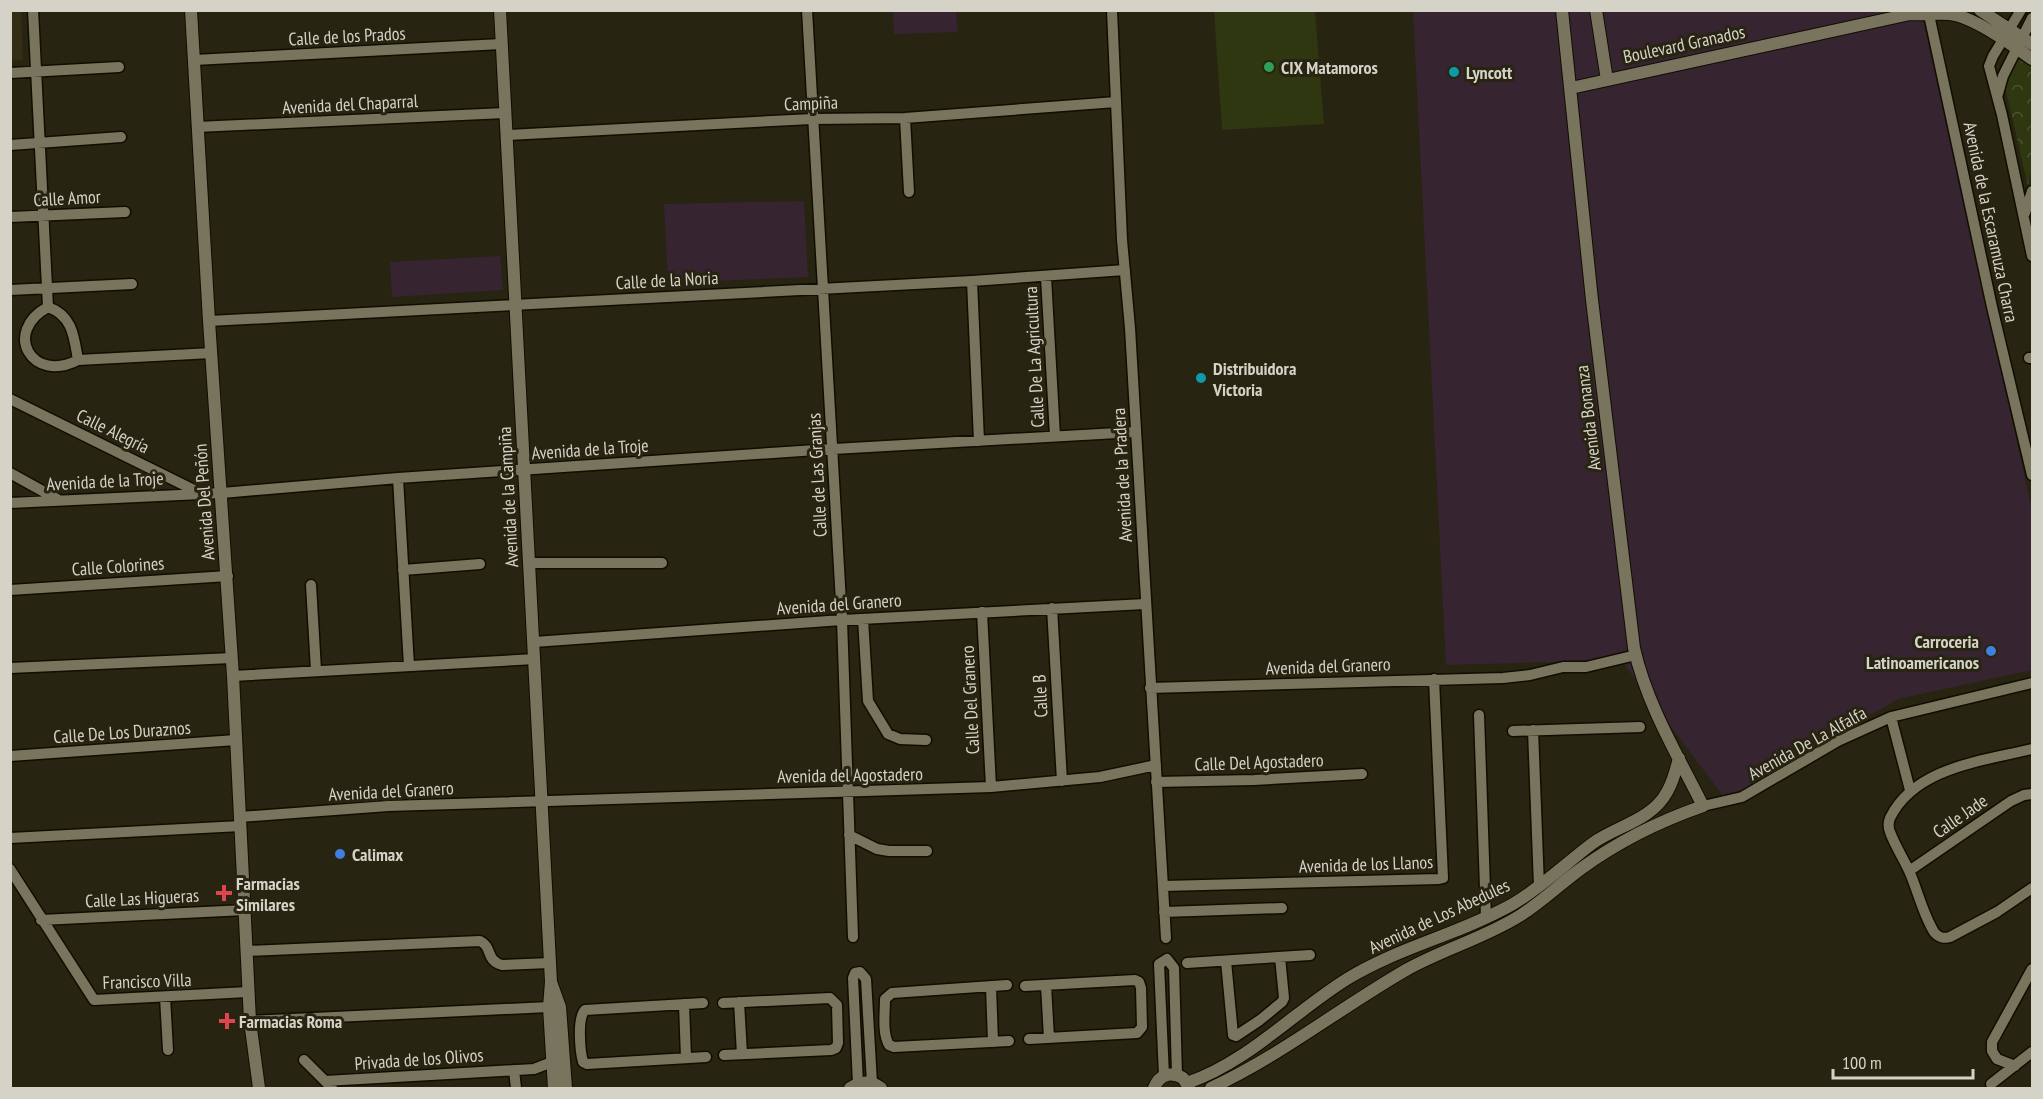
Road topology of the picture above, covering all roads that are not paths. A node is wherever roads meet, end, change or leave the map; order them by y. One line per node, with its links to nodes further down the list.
1 (33, 10): 19 (street)
2 (191, 10): 17 (street, Avenida Del Peñón)
3 (500, 10): 15 (street, Avenida de la Campiña)
4 (807, 10): 27 (street, Calle de Las Granjas)
5 (1112, 10): 24 (street, Avenida de la Pradera)
6 (1562, 10): 22 (street, Avenida Bonanza)
7 (1596, 10): 21 (street)
8 (1980, 10): 12 (street, Boulevard Granados)
9 (2021, 10): 12 (street)
10 (1921, 12): 13 (street, Boulevard Granados); 21 (street, Boulevard Granados); 59 (street, Avenida de la Escaramuza Charra)
11 (2032, 18): 14 (street)
12 (2010, 29): 13 (street); 14 (street, Boulevard Granados)
13 (2003, 40): 14 (street, Boulevard Granados); 23 (street)
14 (2024, 43): 16 (street, Boulevard Granados); 23 (street)
15 (501, 44): 17 (street, Calle de los Prados); 25 (street, Avenida de la Campiña)
16 (2032, 59)
17 (194, 60): 28 (street, Avenida Del Peñón)
18 (119, 67): 19 (street)
19 (37, 71): 20 (street); 31 (street)
20 (10, 73)
21 (1607, 80): 22 (street, Boulevard Granados)
22 (1571, 88): 78 (street, Avenida Bonanza)
23 (1997, 94): 36 (street)
24 (1116, 102): 26 (street, Campiña); 40 (street, Avenida de la Pradera)
25 (505, 113): 28 (street, Avenida del Chaparral); 29 (street, Avenida de la Campiña)
26 (904, 118): 27 (street, Campiña); 34 (street)
27 (812, 119): 29 (street, Campiña); 45 (street, Calle de Las Granjas)
28 (197, 128): 49 (street, Avenida Del Peñón)
29 (506, 135): 47 (street, Avenida de la Campiña)
30 (121, 137): 31 (street)
31 (41, 143): 32 (street); 37 (street)
32 (10, 145)
33 (2032, 191): 36 (street)
34 (909, 192)
35 (125, 212): 37 (street, Calle Amor)
36 (2024, 215): 39 (street)
37 (43, 216): 38 (street, Calle Amor); 44 (street)
38 (10, 217)
39 (2032, 256)
40 (1125, 270): 41 (street, Calle de la Noria); 53 (street, Avenida de la Pradera)
41 (1046, 277): 42 (street, Calle de la Noria); 54 (street, Calle De La Agricultura)
42 (972, 281): 45 (street, Calle de la Noria); 55 (street)
43 (132, 284): 44 (street)
44 (47, 287): 46 (street); 48 (street)
45 (824, 289): 47 (street, Calle de la Noria); 56 (street, Calle de Las Granjas)
46 (10, 290)
47 (515, 303): 49 (street, Calle de la Noria); 57 (street, Avenida de la Campiña)
48 (48, 307): 51 (street); 51 (street)
49 (209, 321): 50 (street, Avenida Del Peñón)
50 (212, 353): 51 (street); 62 (street, Avenida Del Peñón)
51 (78, 360)
52 (10, 399): 61 (street, Calle Alegría)
53 (1135, 432): 54 (street, Avenida de la Troje); 72 (street, Avenida de la Pradera)
54 (1055, 436): 55 (street, Avenida de la Troje)
55 (979, 441): 56 (street, Avenida de la Troje)
56 (831, 449): 57 (street, Avenida de la Troje); 76 (street, Calle de Las Granjas)
57 (524, 470): 60 (street, Avenida de la Troje); 65 (street, Avenida de la Campiña)
58 (10, 474): 63 (street)
59 (2032, 475)
60 (398, 478): 62 (street, Avenida de la Troje); 68 (street)
61 (201, 493): 62 (street, Avenida de la Troje); 63 (street, Avenida de la Troje)
62 (222, 493): 69 (street, Avenida Del Peñón)
63 (57, 499): 64 (street, Avenida de la Troje)
64 (10, 503)
65 (530, 563): 66 (street); 77 (street, Avenida de la Campiña)
66 (662, 563)
67 (480, 564): 68 (street)
68 (404, 570): 81 (street)
69 (228, 576): 71 (street, Calle Colorines); 79 (street, Avenida Del Peñón)
70 (311, 585): 83 (street)
71 (10, 590)
72 (1145, 604): 73 (street, Avenida del Granero); 87 (street, Avenida de la Pradera)
73 (1052, 608): 74 (street, Avenida del Granero); 100 (street, Calle B)
74 (982, 612): 75 (street, Avenida del Granero); 102 (street, Calle Del Granero)
75 (863, 619): 76 (street, Avenida del Granero); 94 (street)
76 (842, 620): 77 (street, Avenida del Granero); 103 (street, Calle de Las Granjas)
77 (534, 642): 80 (street, Avenida de la Campiña)
78 (1636, 655): 85 (street, Avenida del Granero); 97 (street, Avenida Bonanza)
79 (232, 658): 82 (street); 84 (street, Avenida Del Peñón)
80 (536, 659): 81 (street); 106 (street, Avenida de la Campiña)
81 (409, 666): 83 (street)
82 (10, 668)
83 (316, 670): 84 (street)
84 (234, 676): 93 (street, Avenida Del Peñón)
85 (1434, 679): 87 (street, Avenida del Granero); 115 (street, Avenida de los Llanos)
86 (2032, 683): 89 (street, Avenida De La Alfalfa)
87 (1150, 688): 98 (street, Avenida de la Pradera)
88 (1479, 715): 121 (street)
89 (1891, 717): 104 (street); 107 (street, Avenida De La Alfalfa)
90 (1640, 727): 91 (street)
91 (1533, 730): 92 (street); 116 (street)
92 (1513, 731)
93 (236, 740): 96 (street, Calle De Los Duraznos); 108 (street, Avenida Del Peñón)
94 (926, 740)
95 (2032, 749): 104 (street)
96 (10, 756)
97 (1679, 758): 107 (street, Avenida Bonanza); 112 (street, Avenida de Los Abedules)
98 (1156, 765): 100 (street, Avenida del Agostadero); 101 (street, Avenida de la Pradera)
99 (1362, 774): 101 (street, Calle Del Agostadero)
100 (1062, 781): 102 (street, Avenida del Agostadero)
101 (1156, 782): 115 (street, Avenida de la Pradera)
102 (991, 787): 103 (street, Avenida del Agostadero)
103 (849, 790): 106 (street, Avenida del Agostadero); 109 (street, Calle de Las Granjas)
104 (1910, 790): 114 (street)
105 (2032, 794): 114 (street, Calle Jade)
106 (543, 801): 108 (street, Avenida del Granero); 129 (street, Avenida de la Campiña)
107 (1703, 806): 112 (street, Avenida de Los Abedules)
108 (241, 821): 110 (street, Avenida del Granero); 119 (street, Avenida Del Peñón)
109 (849, 835): 111 (street); 123 (street, Calle de Las Granjas)
110 (10, 838)
111 (927, 851)
112 (1575, 865): 116 (street, Avenida de Los Abedules); 140 (street, Avenida de Los Abedules)
113 (10, 869): 122 (street, Francisco Villa)
114 (1909, 871): 117 (street)
115 (1163, 886): 120 (street, Avenida de la Pradera)
116 (1539, 886): 121 (street, Avenida de Los Abedules)
117 (2032, 888)
118 (1282, 908): 120 (street)
119 (245, 910): 122 (street, Calle Las Higueras); 125 (street, Avenida Del Peñón)
120 (1164, 912): 124 (street, Avenida de la Pradera)
121 (1486, 917): 132 (street, Avenida de Los Abedules)
122 (41, 920): 141 (street, Francisco Villa)
123 (852, 937)
124 (1166, 938)
125 (247, 951): 129 (street); 139 (street, Avenida Del Peñón)
126 (1310, 955): 127 (street)
127 (1280, 957): 128 (street); 153 (street)
128 (1226, 961): 130 (street); 153 (street)
129 (550, 963): 133 (street, Avenida de la Campiña)
130 (1187, 963)
131 (2032, 969): 170 (street)
132 (1356, 975): 134 (street, Avenida de Los Abedules); 140 (street)
133 (551, 982): 149 (street, Avenida de la Campiña); 156 (street, Avenida de la Campiña)
134 (1343, 982): 142 (street); 157 (street, Avenida de Los Abedules)
135 (1046, 985): 137 (street); 148 (street); 158 (street)
136 (1007, 986): 138 (street)
137 (1025, 986)
138 (991, 987): 150 (street); 161 (street)
139 (248, 992): 141 (street, Francisco Villa); 155 (street, Avenida Del Peñón)
140 (1367, 994): 142 (street, Avenida de Los Abedules)
141 (165, 997): 163 (street)
142 (1355, 1001): 183 (street, Avenida de Los Abedules)
143 (739, 1002): 145 (street); 154 (street); 164 (street)
144 (703, 1003): 146 (street)
145 (723, 1003)
146 (684, 1004): 162 (street); 168 (street)
147 (1161, 1004): 148 (street); 173 (street); 173 (street)
148 (1142, 1006): 158 (street)
149 (549, 1007): 155 (street); 156 (street, Avenida de la Campiña)
150 (885, 1017): 151 (street); 161 (street)
151 (868, 1019): 152 (street); 177 (street)
152 (855, 1020): 154 (street); 176 (street)
153 (1260, 1020): 157 (street)
154 (838, 1021): 164 (street)
155 (250, 1022): 178 (street, Avenida Del Peñón)
156 (555, 1024): 162 (street, Avenida de la Campiña)
157 (1270, 1035): 173 (street, Avenida de Los Abedules)
158 (1049, 1038): 159 (street)
159 (1029, 1039)
160 (1009, 1041): 161 (street)
161 (993, 1042)
162 (570, 1047): 168 (street); 171 (street, Avenida de la Campiña); 181 (street, Avenida de la Campiña)
163 (168, 1050)
164 (742, 1054): 165 (street)
165 (724, 1055)
166 (2031, 1055): 170 (street)
167 (706, 1057): 168 (street)
168 (686, 1058)
169 (304, 1060): 175 (street, Privada de los Olivos)
170 (2015, 1066): 174 (street)
171 (553, 1068): 172 (street, Privada de los Olivos); 180 (street, Avenida de la Campiña)
172 (514, 1070): 175 (street, Privada de los Olivos); 179 (street)
173 (1179, 1080): 182 (street)
174 (1991, 1084)
175 (328, 1085)
176 (854, 1086): 177 (street)
177 (877, 1086)
178 (259, 1089)
179 (516, 1089)
180 (554, 1089)
181 (566, 1089)
182 (1154, 1089)
183 (1211, 1089)

